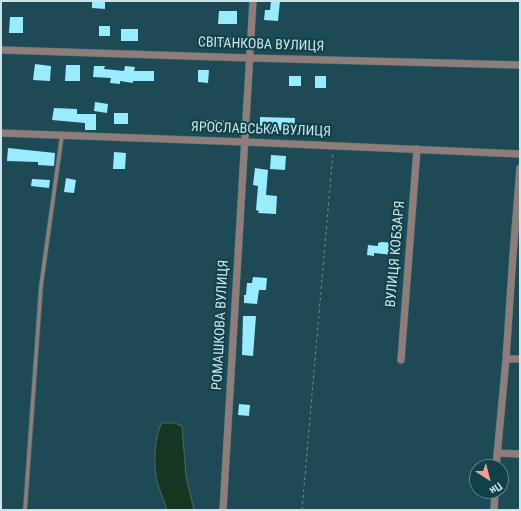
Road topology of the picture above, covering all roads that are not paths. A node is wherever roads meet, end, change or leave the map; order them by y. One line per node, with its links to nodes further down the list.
1 (253, 1): 3 (street, РОМАШКОВА ВУЛИЦЯ)
2 (1, 50): 3 (street, СВІТАНКОВА ВУЛИЦЯ)
3 (250, 58): 4 (street, СВІТАНКОВА ВУЛИЦЯ); 7 (street, РОМАШКОВА ВУЛИЦЯ)
4 (520, 65)
5 (1, 133): 6 (street, ЯРОСЛАВСЬКА ВУЛИЦЯ)
6 (62, 135): 7 (street, ЯРОСЛАВСЬКА ВУЛИЦЯ); 19 (lane)
7 (246, 142): 8 (street, ЯРОСЛАВСЬКА ВУЛИЦЯ); 20 (street, РОМАШКОВА ВУЛИЦЯ)
8 (417, 149): 9 (street, ЯРОСЛАВСЬКА ВУЛИЦЯ); 14 (street, ВУЛИЦЯ КОБЗАРЯ)
9 (520, 154)
10 (520, 168): 11 (street)
11 (516, 255): 12 (street)
12 (506, 358): 13 (street); 15 (street)
13 (520, 359)
14 (401, 360)
15 (497, 453): 16 (street); 17 (street)
16 (520, 454)
17 (497, 459)
18 (495, 499): 21 (street)
19 (25, 510)
20 (223, 510)
21 (494, 510)

